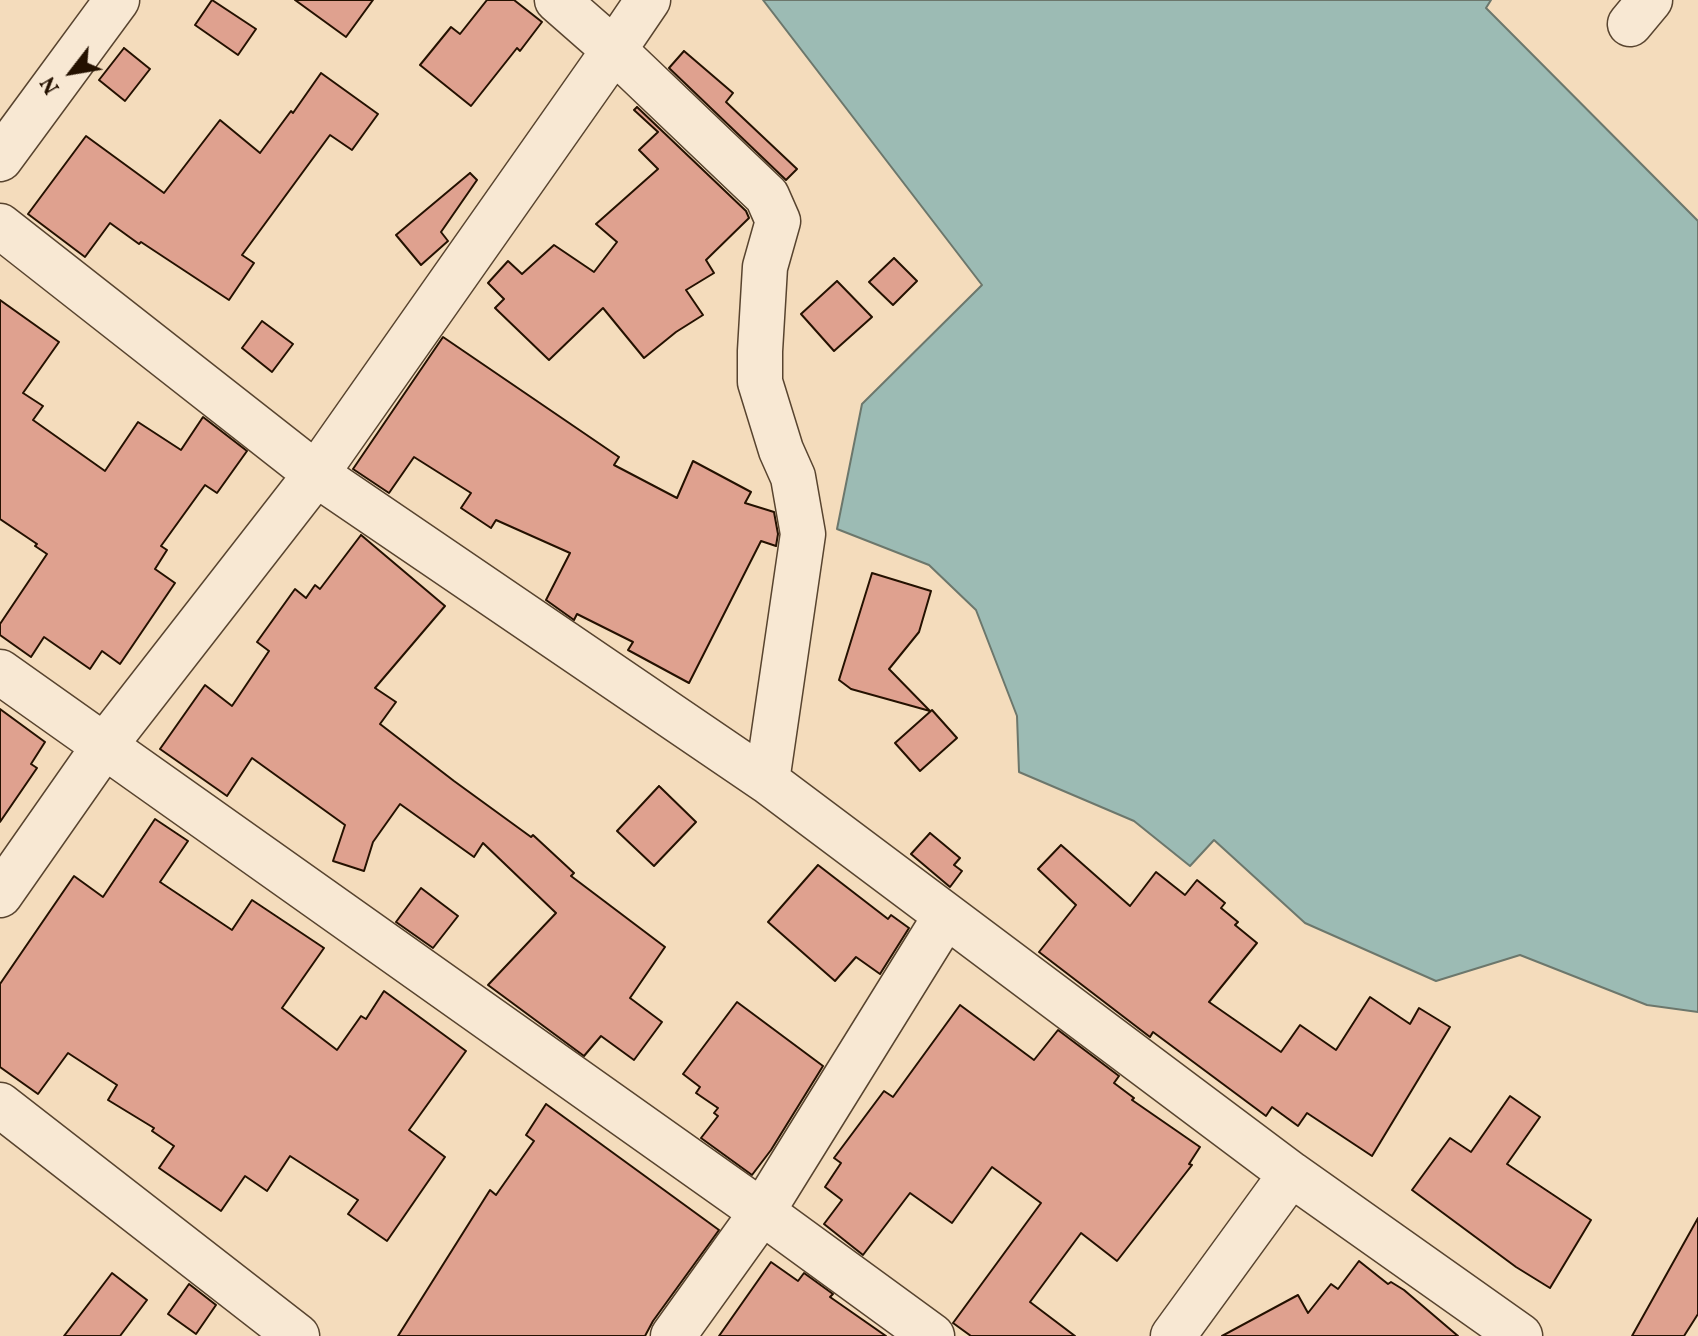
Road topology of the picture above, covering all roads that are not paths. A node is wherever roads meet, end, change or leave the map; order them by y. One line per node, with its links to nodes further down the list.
1 (117, 0): 5 (street)
2 (557, 0): 4 (street)
3 (648, 0): 4 (street)
4 (614, 50): 7 (street); 10 (street)
5 (0, 159)
6 (0, 226): 7 (street)
7 (316, 474): 9 (street); 10 (street)
8 (0, 672): 9 (street)
9 (105, 745): 11 (street); 15 (street)
10 (767, 781): 12 (street)
11 (0, 895)
12 (945, 917): 14 (street); 15 (street)
13 (0, 1105): 16 (street)
14 (1291, 1174): 19 (street); 20 (street)
15 (762, 1212): 17 (street); 18 (street)
16 (297, 1336)
17 (673, 1336)
18 (932, 1336)
19 (1173, 1336)
20 (1520, 1336)

